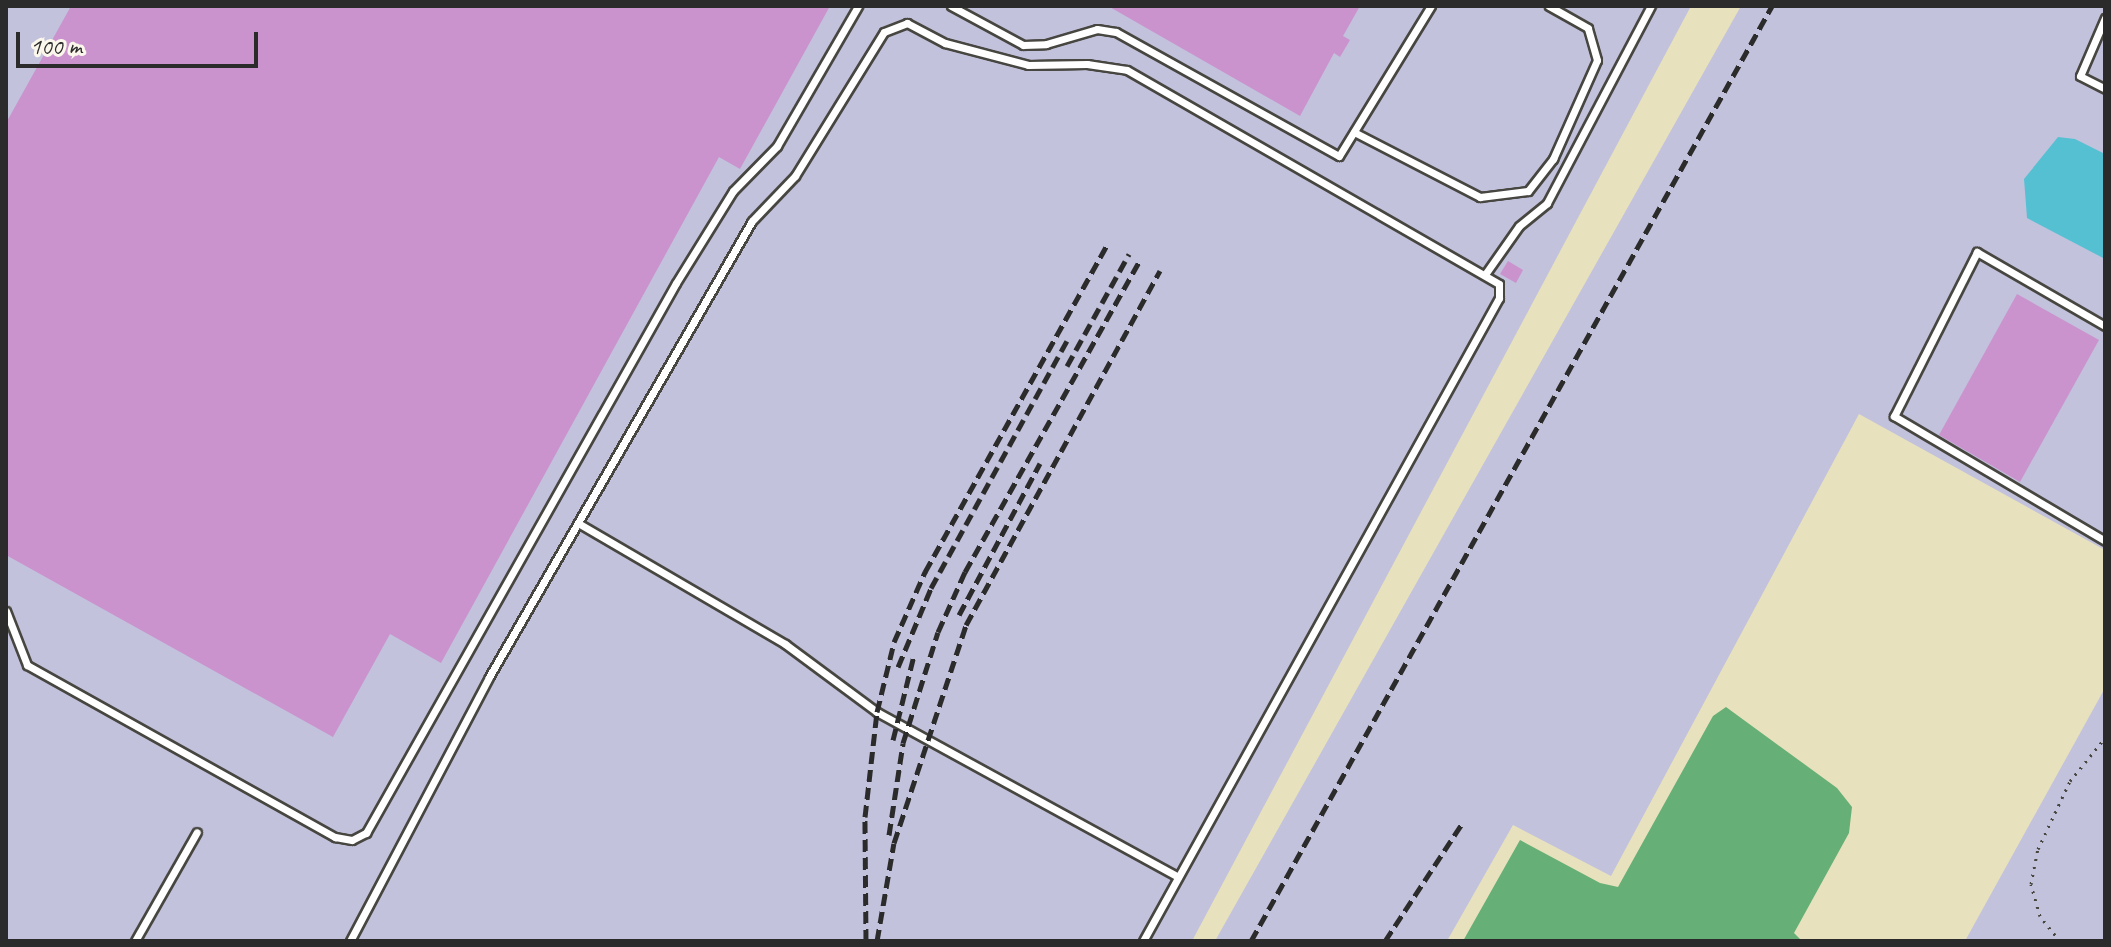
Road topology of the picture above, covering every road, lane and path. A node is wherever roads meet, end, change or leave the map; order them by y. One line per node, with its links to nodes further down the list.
1 (858, 6): 13 (lane)
2 (951, 6): 8 (lane)
3 (1431, 6): 8 (lane)
4 (1549, 6): 8 (lane)
5 (1651, 6): 9 (lane)
6 (2105, 18): 7 (lane)
7 (2105, 89)
8 (1354, 132)
9 (1486, 273): 11 (lane); 16 (lane)
10 (2105, 326): 12 (lane)
11 (578, 523): 16 (lane); 18 (lane)
12 (2105, 541)
13 (7, 617)
14 (2105, 738): 20 (path)
15 (197, 832): 17 (lane)
16 (1178, 877): 19 (lane)
17 (135, 941)
18 (350, 941)
19 (1143, 941)
20 (2060, 941)

